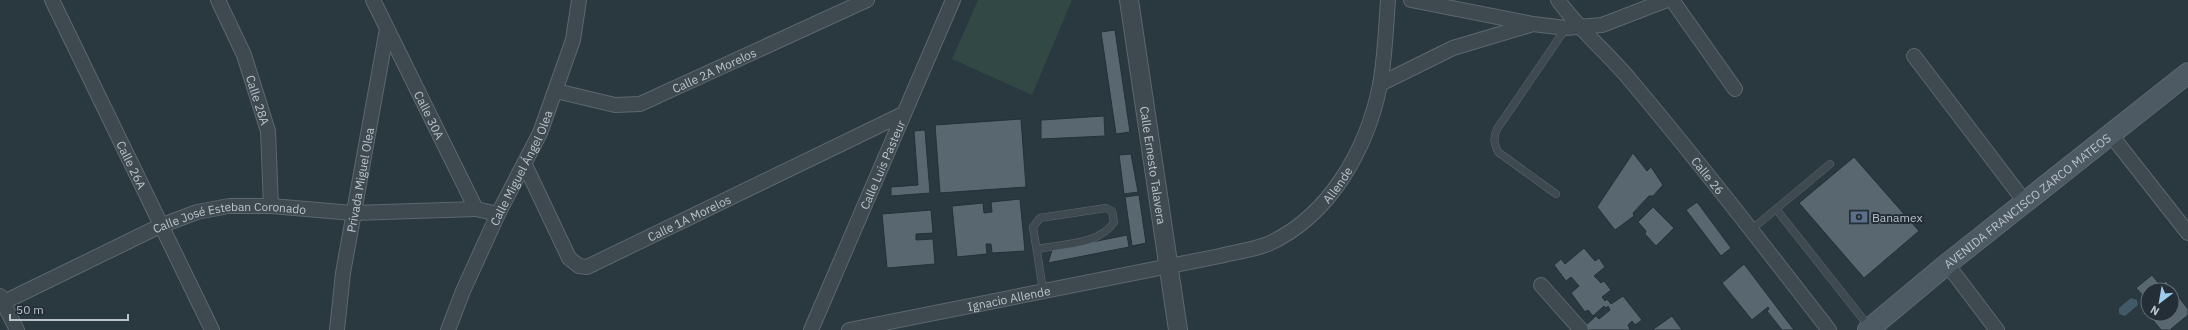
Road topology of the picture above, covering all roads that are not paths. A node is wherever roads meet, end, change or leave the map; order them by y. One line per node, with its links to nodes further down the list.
1 (52, 0): 33 (street, Calle 26A)
2 (218, 0): 28 (street, Calle 28A)
3 (373, 0): 16 (street, Calle 30A)
4 (579, 0): 21 (street, Calle Miguel Ángel Olea)
5 (867, 0): 21 (street, Calle 2A Morelos)
6 (953, 0): 22 (street, Calle Luis Pasteur)
7 (1128, 0): 38 (street, Calle Ernesto Talavera)
8 (1388, 0): 19 (street, Allende)
9 (1411, 0): 13 (street)
10 (1558, 0): 15 (street, Calle 26)
11 (1667, 0): 15 (street)
12 (1672, 0): 20 (street)
13 (1533, 24): 14 (street); 19 (street)
14 (1566, 28): 15 (street); 26 (lane)
15 (1580, 28): 34 (street, Calle 26)
16 (387, 29): 29 (street, Calle 30A); 31 (street, Privada Miguel Olea)
17 (1914, 56): 27 (street)
18 (2188, 73): 23 (main road, AVENIDA FRANCISCO ZARCO MATEOS)
19 (1380, 84): 38 (street, Allende)
20 (1735, 89)
21 (556, 91): 25 (street, Calle Miguel Ángel Olea)
22 (903, 114): 25 (street, Calle 1A Morelos); 47 (street, Calle Luis Pasteur)
23 (2111, 135): 27 (main road, AVENIDA FRANCISCO ZARCO MATEOS); 35 (street)
24 (1830, 164): 30 (lane)
25 (525, 165): 32 (street, Calle Miguel Ángel Olea)
26 (1556, 194)
27 (2025, 202): 37 (main road, AVENIDA FRANCISCO ZARCO MATEOS)
28 (271, 206): 31 (street, Calle José Esteban Coronado); 33 (street, Calle José Esteban Coronado)
29 (476, 209): 31 (street, Calle José Esteban Coronado); 32 (street)
30 (1776, 209): 34 (lane); 42 (lane)
31 (353, 213): 45 (street, Privada Miguel Olea)
32 (498, 214): 46 (street, Calle Miguel Ángel Olea)
33 (160, 226): 41 (street, Calle José Esteban Coronado); 44 (street, Calle 26A)
34 (1751, 230): 51 (street, Calle 26)
35 (2188, 233)
36 (1037, 249): 36 (lane); 40 (lane)
37 (1947, 264): 42 (main road, AVENIDA FRANCISCO ZARCO MATEOS); 52 (street)
38 (1168, 266): 40 (street, Ignacio Allende); 49 (street, Calle Ernesto Talavera)
39 (1541, 285): 50 (street)
40 (1043, 290): 48 (street, Ignacio Allende)
41 (1, 301): 43 (street)
42 (1869, 329)
43 (17, 330)
44 (212, 330)
45 (336, 330)
46 (448, 330)
47 (811, 330)
48 (849, 330)
49 (1178, 330)
50 (1581, 330)
51 (1829, 330)
52 (1997, 330)

